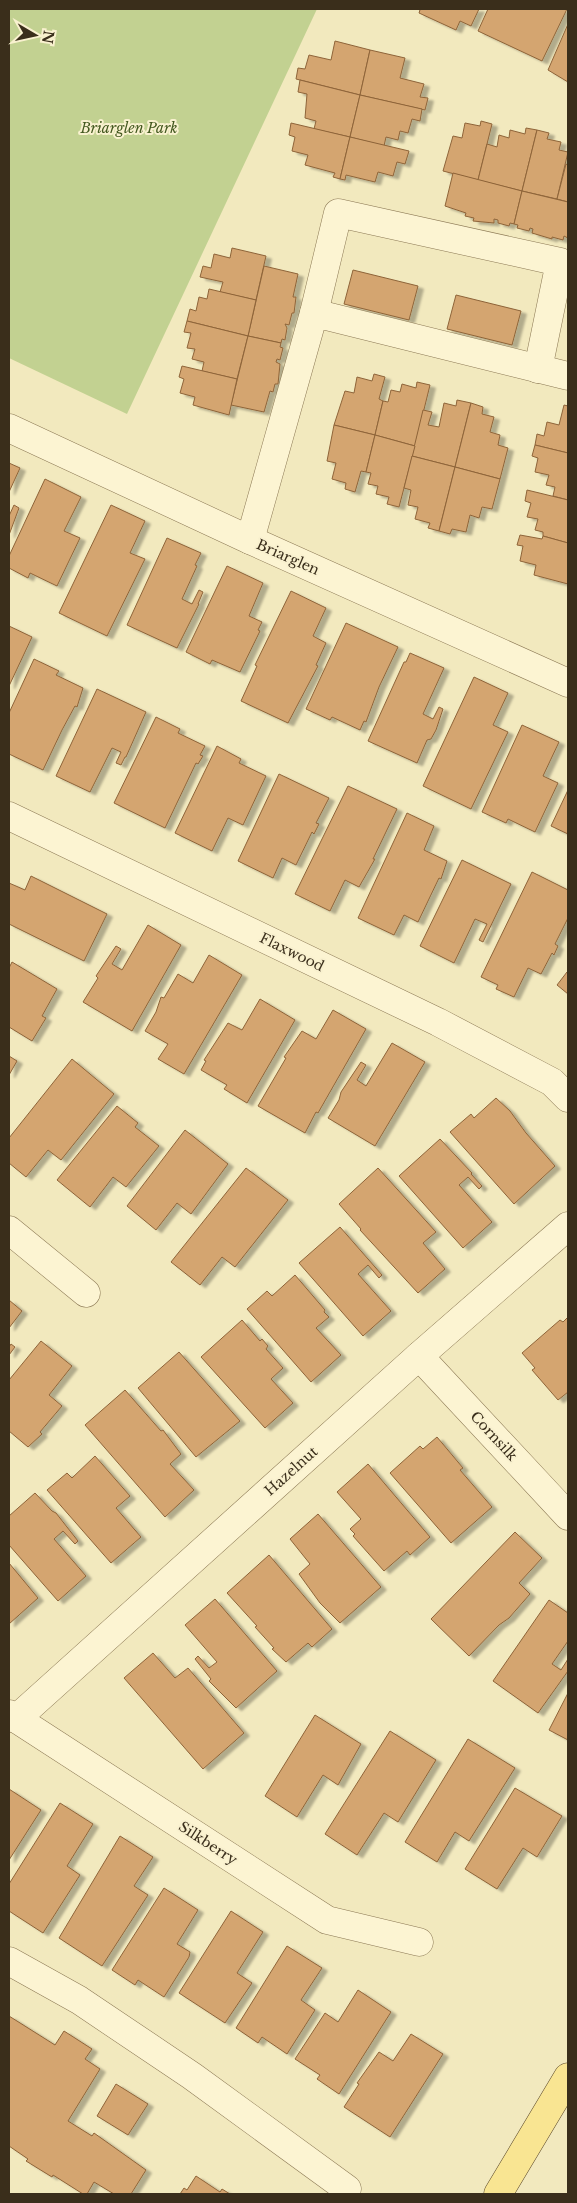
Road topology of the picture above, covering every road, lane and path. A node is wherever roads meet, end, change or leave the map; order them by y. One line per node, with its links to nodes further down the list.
1 (314, 313): 2 (street); 2 (street); 5 (street)
2 (538, 369): 3 (street)
3 (568, 376)
4 (9, 428): 5 (street, Briarglen)
5 (250, 540): 6 (street, Briarglen)
6 (568, 683)
7 (9, 816): 8 (street, Flaxwood)
8 (568, 1098)
9 (568, 1226): 12 (street, Hazelnut)
10 (9, 1230): 11 (street)
11 (86, 1293)
12 (419, 1356): 13 (street, Cornsilk); 14 (street, Hazelnut)
13 (568, 1516)
14 (12, 1716): 15 (street, Silkberry)
15 (419, 1942)
16 (9, 1961): 18 (street)
17 (568, 2077): 19 (main road)
18 (347, 2189)
19 (498, 2194)

